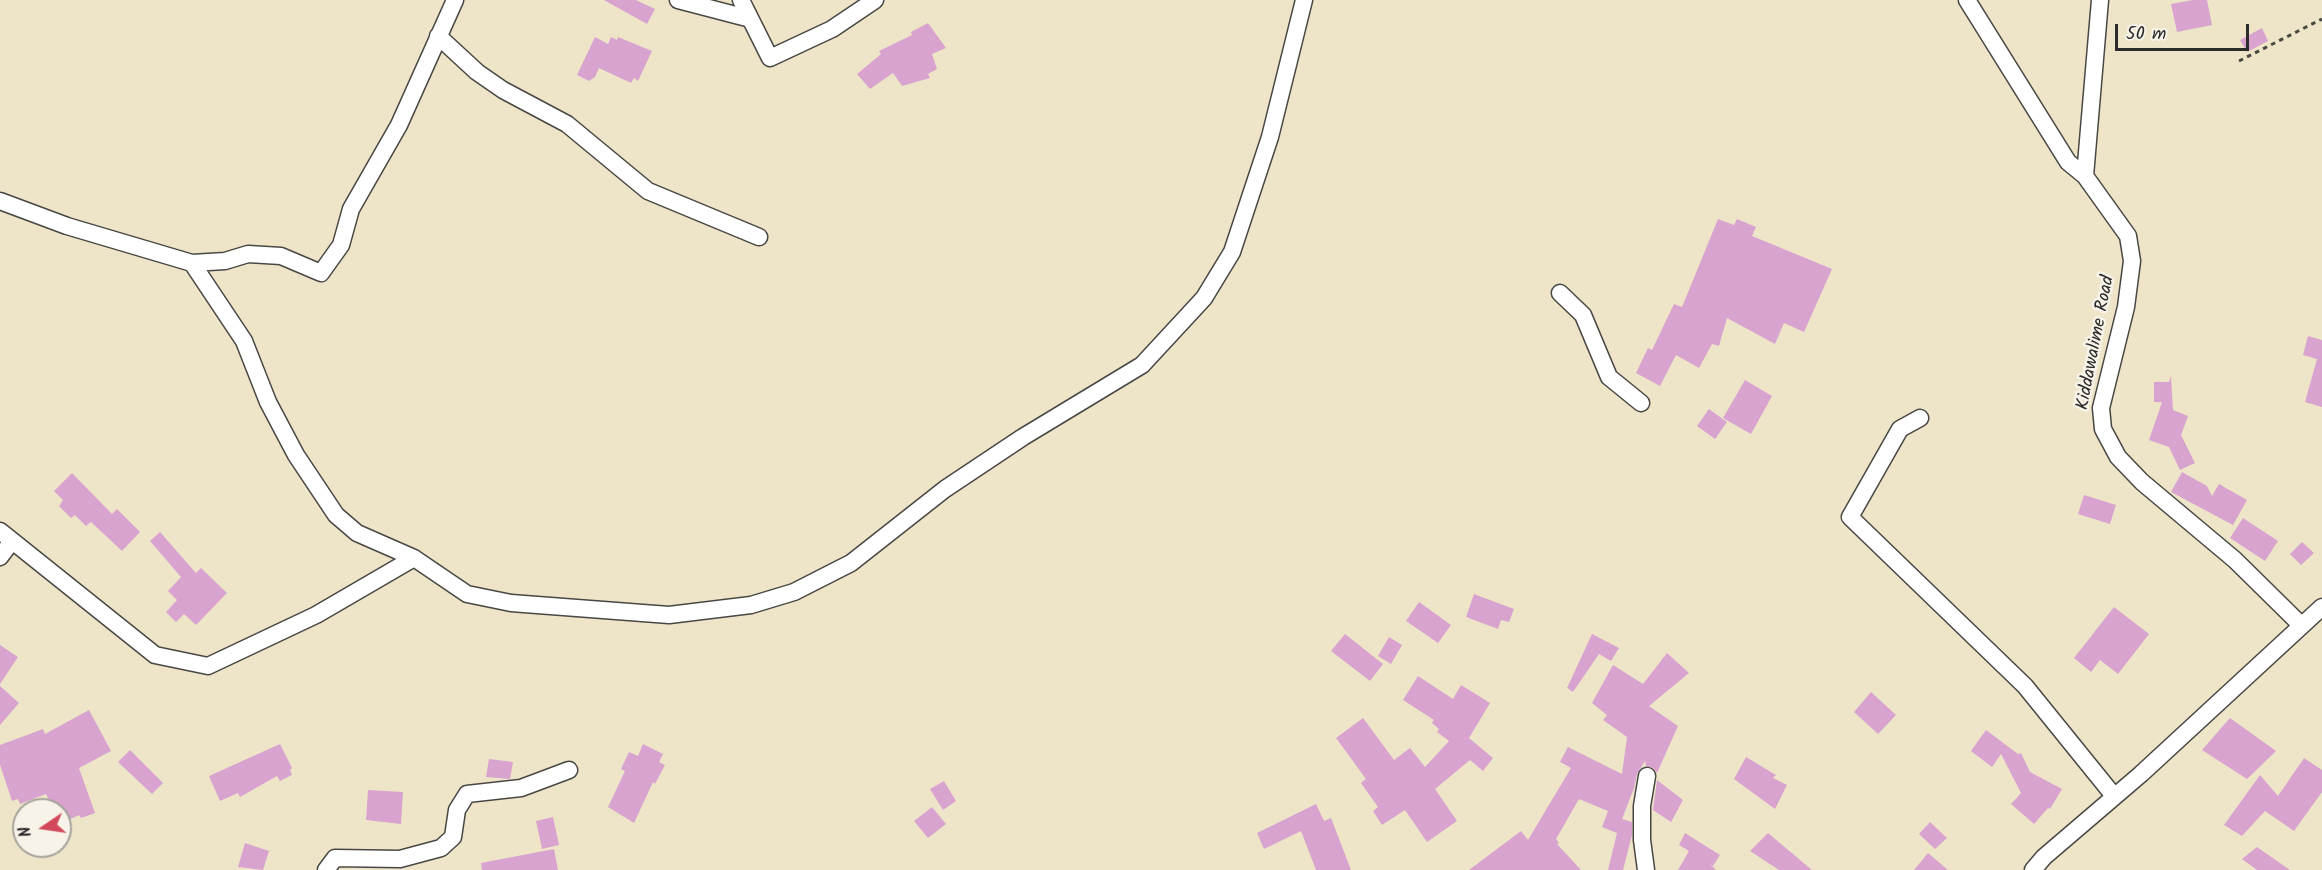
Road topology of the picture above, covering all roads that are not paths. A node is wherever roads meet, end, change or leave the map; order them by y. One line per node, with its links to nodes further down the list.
1 (455, 0): 9 (street)
2 (678, 0): 8 (street)
3 (741, 0): 8 (street)
4 (875, 0): 8 (street)
5 (1304, 0): 19 (street)
6 (1967, 0): 10 (street, Kiddawalime Road)
7 (2100, 0): 10 (street)
8 (747, 18)
9 (438, 36): 12 (street); 13 (street)
10 (2085, 176): 21 (street, Kiddawalime Road)
11 (0, 201): 13 (street)
12 (759, 237)
13 (192, 263): 19 (street)
14 (1560, 293): 15 (street)
15 (1641, 403)
16 (1920, 418): 24 (street)
17 (6, 536): 18 (street); 19 (street)
18 (0, 557)
19 (414, 558)
20 (2322, 607): 21 (street)
21 (2301, 625): 24 (street)
22 (569, 770): 25 (street)
23 (1647, 776): 26 (street)
24 (2114, 796): 27 (street)
25 (326, 870)
26 (1646, 870)
27 (2033, 870)

